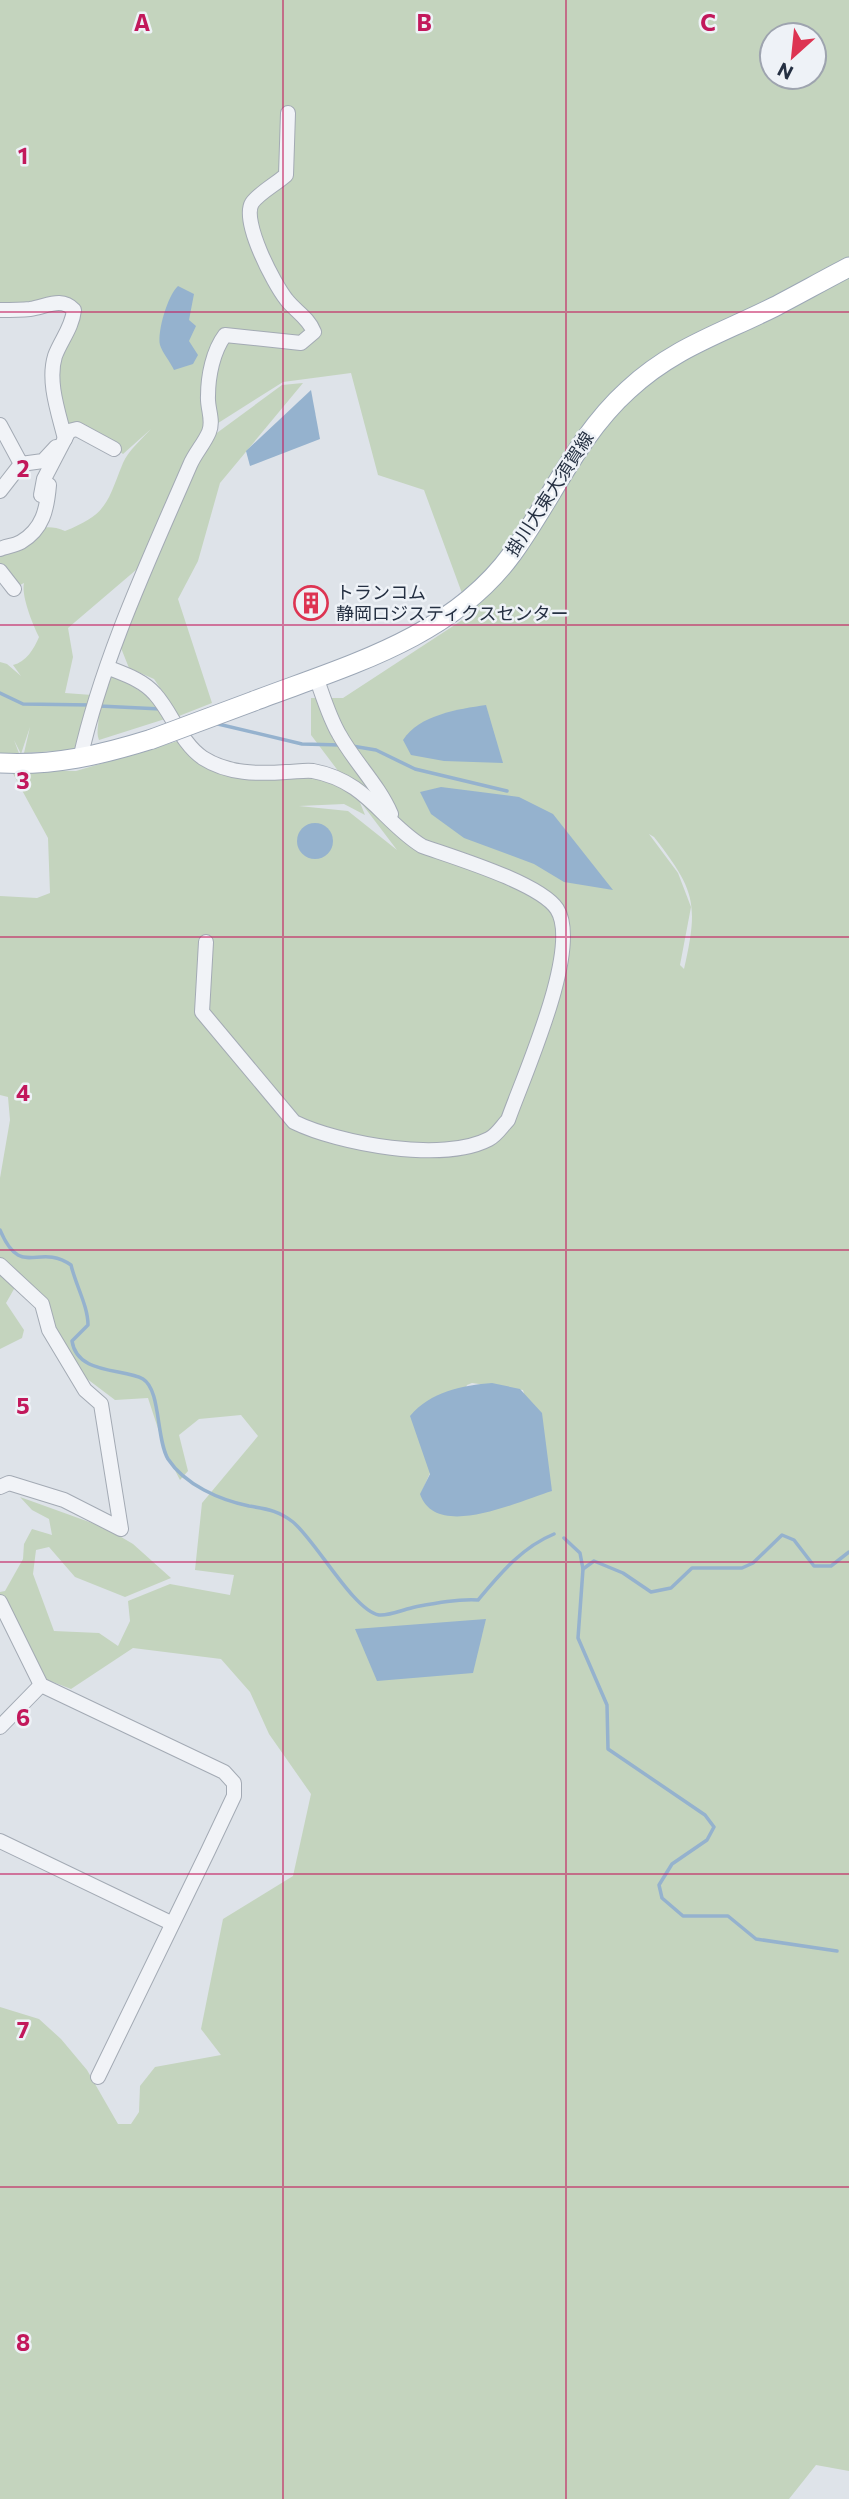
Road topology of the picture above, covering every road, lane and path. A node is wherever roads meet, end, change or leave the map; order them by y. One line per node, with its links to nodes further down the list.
1 (288, 113): 14 (street)
2 (849, 267): 15 (main road, 掛川大東大須賀線)
3 (0, 310): 5 (street)
4 (0, 425): 7 (street)
5 (64, 435): 6 (street); 7 (street); 8 (street)
6 (114, 449)
7 (21, 464): 9 (street)
8 (50, 470): 10 (street); 11 (street)
9 (0, 491)
10 (41, 495)
11 (0, 550)
12 (0, 571): 13 (street)
13 (14, 589)
14 (108, 667): 16 (street); 18 (street)
15 (316, 677): 16 (main road, 掛川大東大須賀線, bridge); 18 (street)
16 (80, 759): 17 (main road, 掛川大東大須賀線)
17 (0, 763)
18 (394, 822): 19 (street)
19 (206, 942)
20 (0, 1265): 21 (street)
21 (0, 1487)
22 (0, 1602): 23 (street)
23 (41, 1685): 24 (street); 26 (street)
24 (0, 1727)
25 (0, 1841): 26 (street)
26 (171, 1923): 27 (street)
27 (97, 2077)

